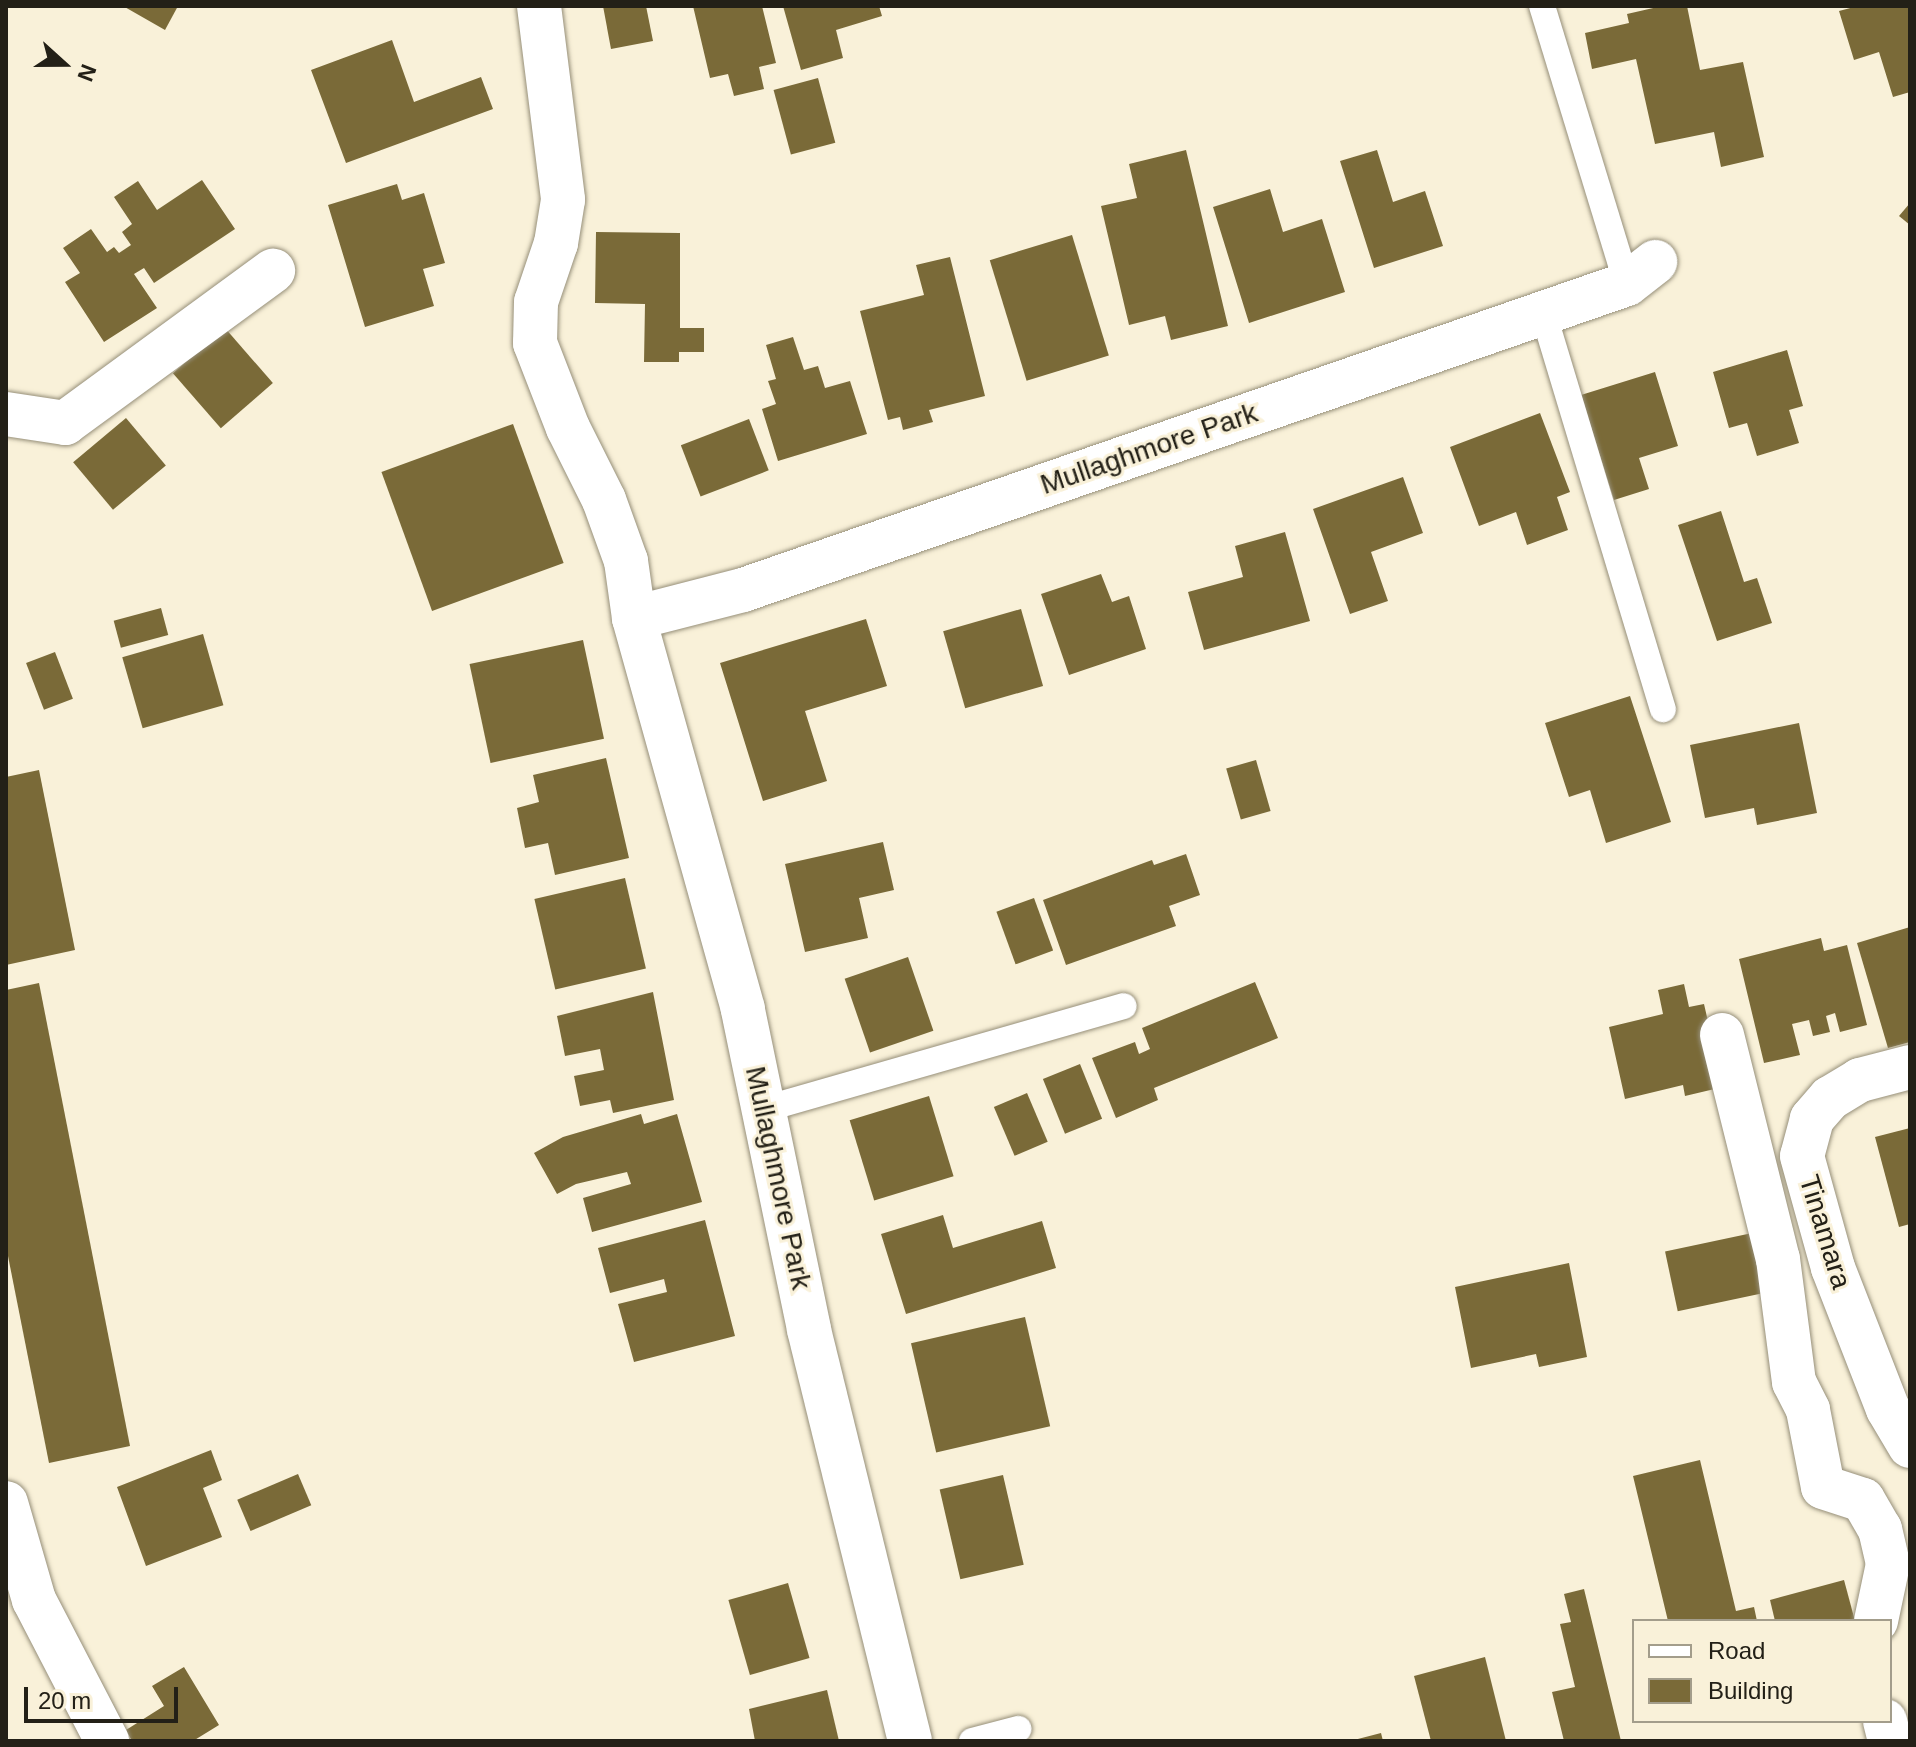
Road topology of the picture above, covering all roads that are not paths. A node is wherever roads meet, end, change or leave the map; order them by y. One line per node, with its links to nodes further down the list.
1 (539, 6): 7 (street, Mullaghmore Park)
2 (1542, 6): 4 (lane)
3 (273, 271): 6 (street)
4 (1641, 273): 5 (street, Mullaghmore Park)
5 (1543, 312): 7 (street, Mullaghmore Park); 8 (lane)
6 (6, 414)
7 (634, 618): 12 (street, Mullaghmore Park)
8 (1663, 709)
9 (1124, 1006): 12 (lane)
10 (1722, 1035): 15 (street)
11 (1910, 1067): 13 (street, Tinamara)
12 (765, 1109): 18 (street, Mullaghmore Park)
13 (1910, 1446)
14 (6, 1503): 17 (street)
15 (1876, 1619)
16 (1018, 1729): 19 (lane)
17 (107, 1741)
18 (910, 1741)
19 (972, 1741)

